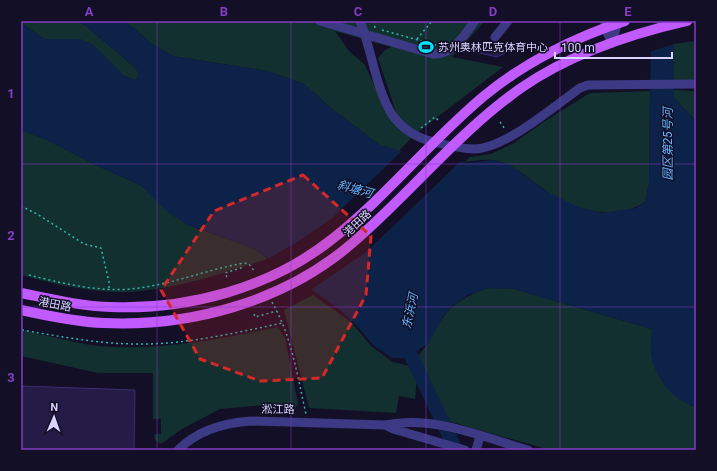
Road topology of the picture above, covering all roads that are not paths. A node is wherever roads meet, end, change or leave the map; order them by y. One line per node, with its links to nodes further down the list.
1 (320, 21): 8 (street)
2 (360, 21): 8 (street)
3 (475, 21): 8 (street)
4 (508, 21): 9 (street)
5 (687, 21): 10 (main road, 港田路)
6 (620, 22): 7 (main road, 港田路); 10 (street)
7 (605, 25): 10 (street); 12 (main road, 港田路)
8 (365, 34): 11 (street)
9 (495, 37)
10 (612, 43): 13 (main road, 港田路)
11 (696, 84)
12 (21, 293)
13 (21, 310)
14 (385, 425): 15 (street, 淞江路); 16 (street, 淞江路); 17 (street, 淞江路)
15 (480, 436): 18 (street); 19 (street, 淞江路)
16 (178, 450)
17 (466, 450)
18 (476, 450)
19 (528, 450)

